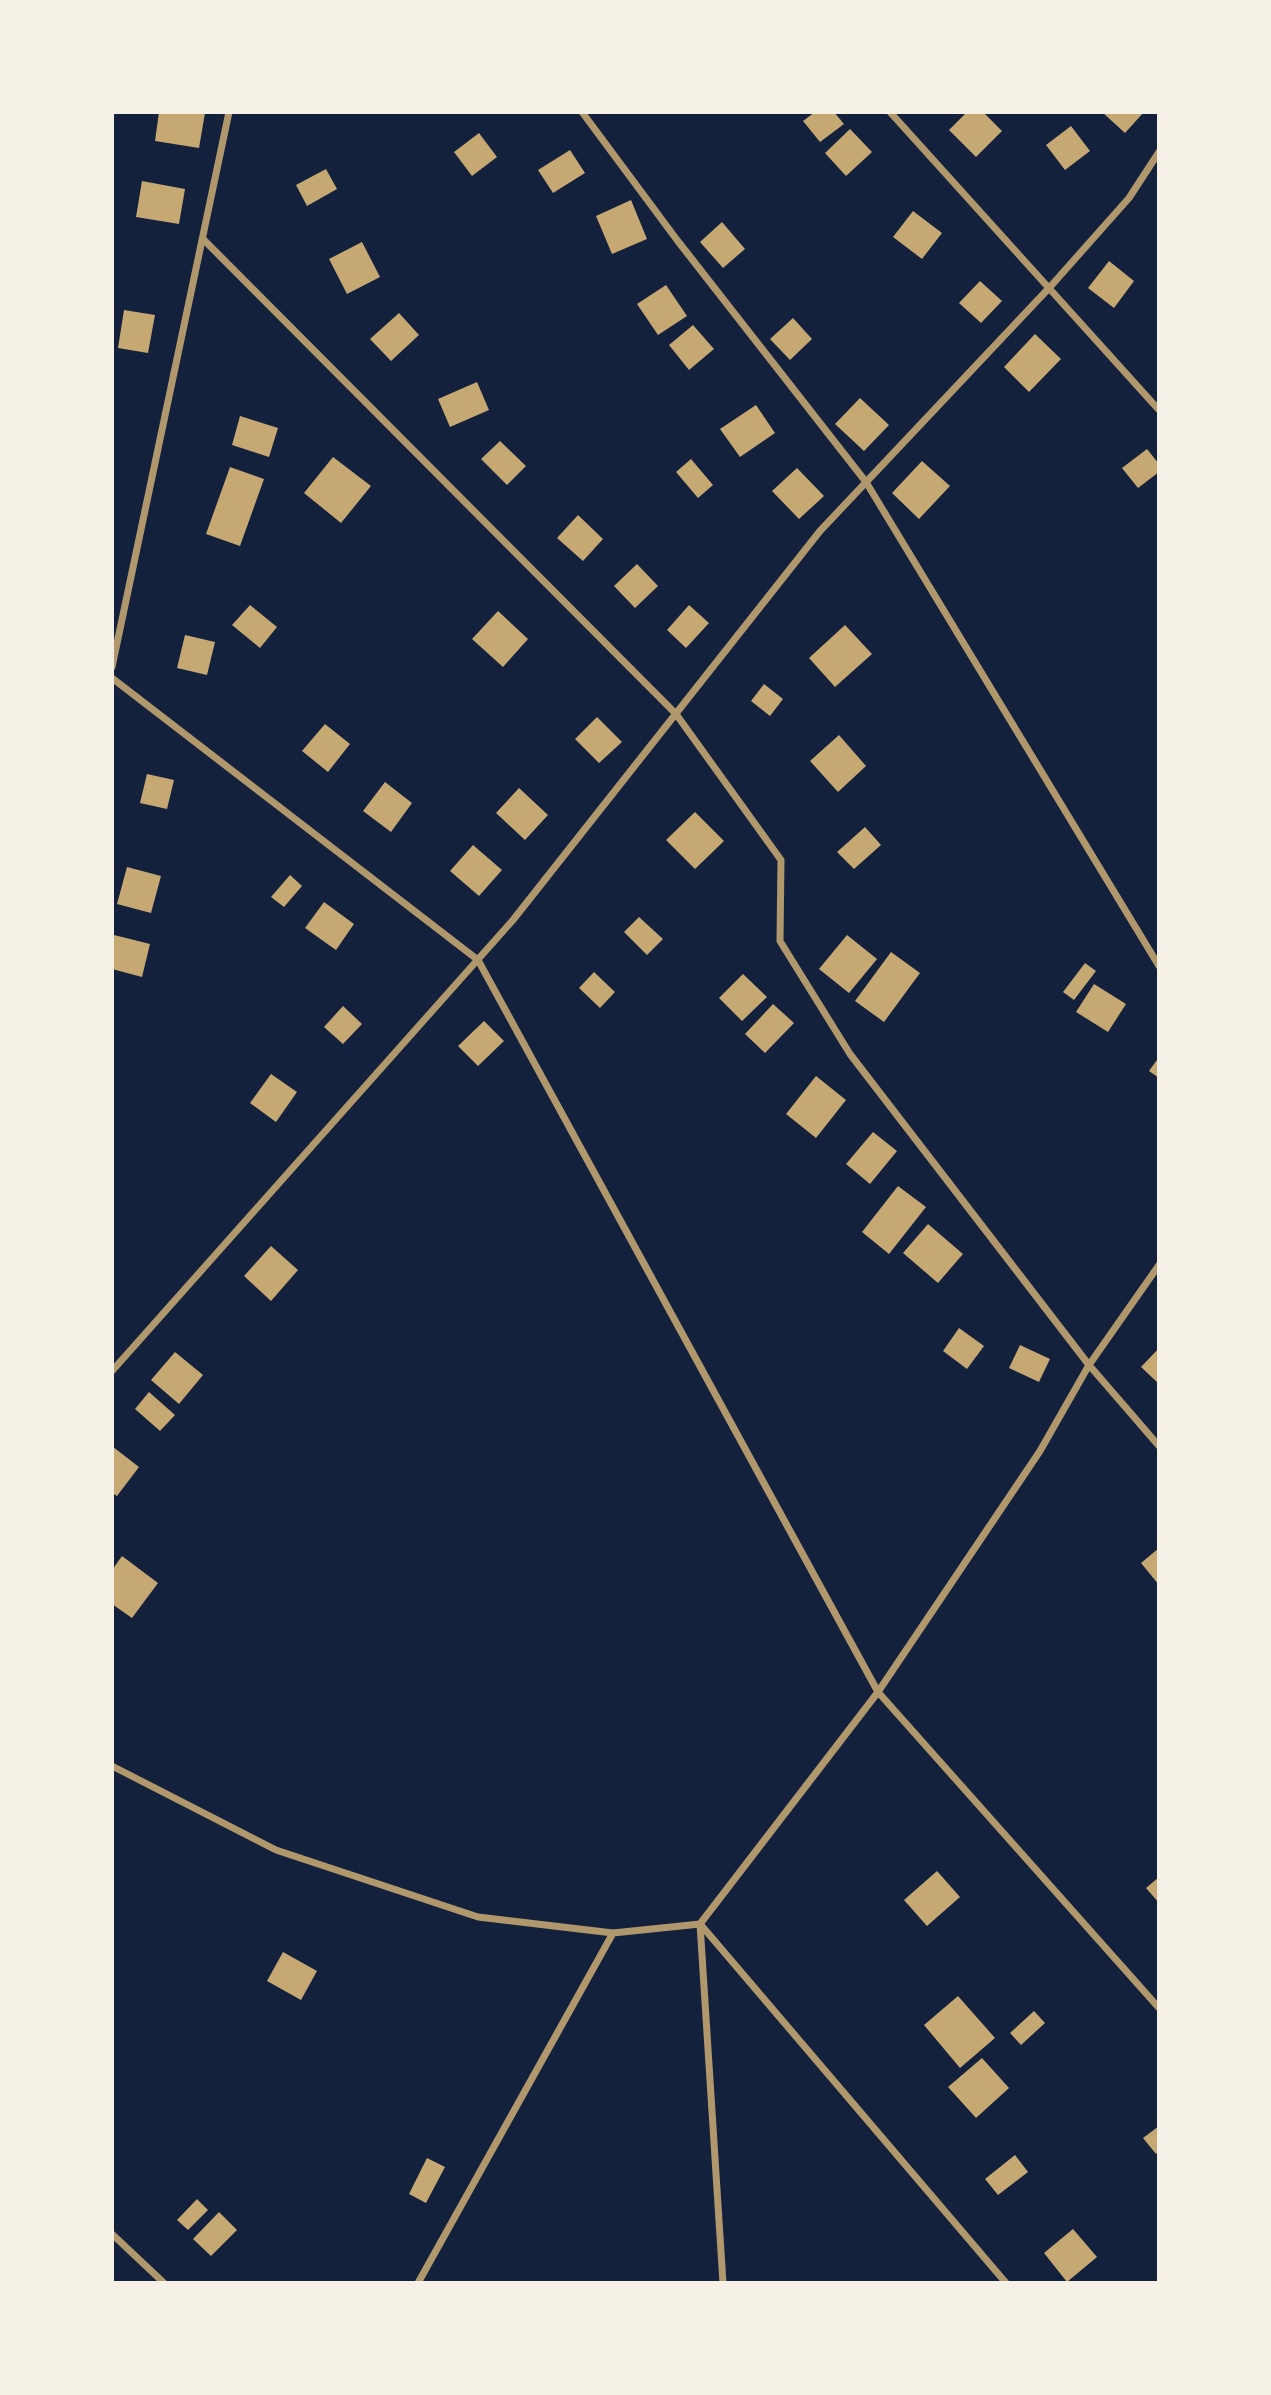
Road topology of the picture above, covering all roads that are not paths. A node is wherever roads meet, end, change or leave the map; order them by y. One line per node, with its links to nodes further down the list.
1 (229, 112): 5 (street)
2 (582, 112): 8 (street)
3 (890, 112): 6 (street)
4 (1158, 156): 6 (street)
5 (202, 239): 9 (street); 11 (street)
6 (1049, 287): 7 (street); 8 (street)
7 (1159, 410)
8 (866, 482): 11 (street); 13 (street)
9 (112, 667)
10 (112, 678): 12 (street)
11 (676, 714): 12 (street); 15 (street)
12 (478, 960): 16 (street); 18 (street)
13 (1159, 965)
14 (1159, 1265): 15 (street)
15 (1089, 1365): 17 (street); 18 (street)
16 (112, 1371)
17 (1159, 1446)
18 (878, 1692): 20 (street); 22 (street)
19 (112, 1766): 21 (street)
20 (700, 1924): 21 (street); 26 (street); 27 (street)
21 (613, 1933): 25 (street)
22 (1159, 2008)
23 (112, 2234): 24 (street)
24 (164, 2283)
25 (418, 2283)
26 (723, 2283)
27 (1006, 2283)

